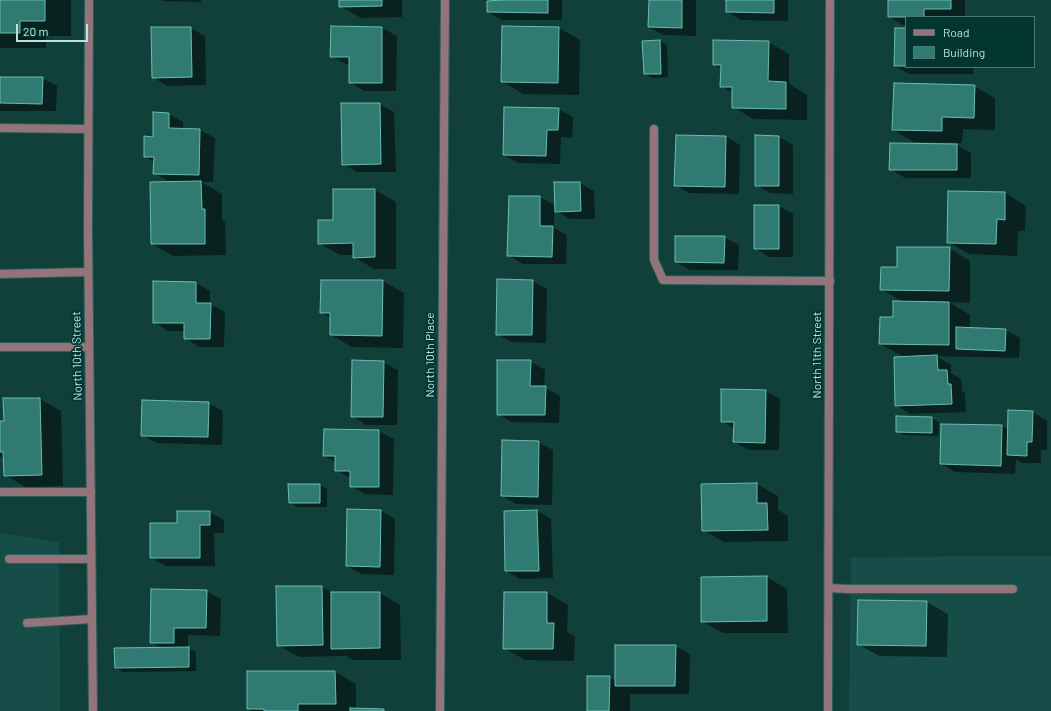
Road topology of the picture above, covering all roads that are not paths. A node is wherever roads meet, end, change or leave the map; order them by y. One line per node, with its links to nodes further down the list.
1 (89, 0): 5 (street, North 10th Street)
2 (445, 0): 21 (street, North 10th Place)
3 (830, 0): 9 (street, North 11th Street)
4 (0, 128): 5 (street)
5 (88, 129): 7 (street, North 10th Street)
6 (654, 129): 9 (street)
7 (88, 272): 8 (street); 11 (street, North 10th Street)
8 (0, 274)
9 (830, 281): 16 (street, North 11th Street)
10 (0, 347): 11 (street)
11 (89, 347): 13 (street, North 10th Street)
12 (0, 492): 13 (street)
13 (91, 492): 15 (street, North 10th Street)
14 (9, 559): 15 (street)
15 (91, 559): 18 (street, North 10th Street)
16 (829, 588): 17 (street); 22 (street, North 11th Street)
17 (1013, 589)
18 (92, 619): 19 (street); 20 (street, North 10th Street)
19 (27, 623)
20 (92, 711)
21 (440, 711)
22 (828, 711)

